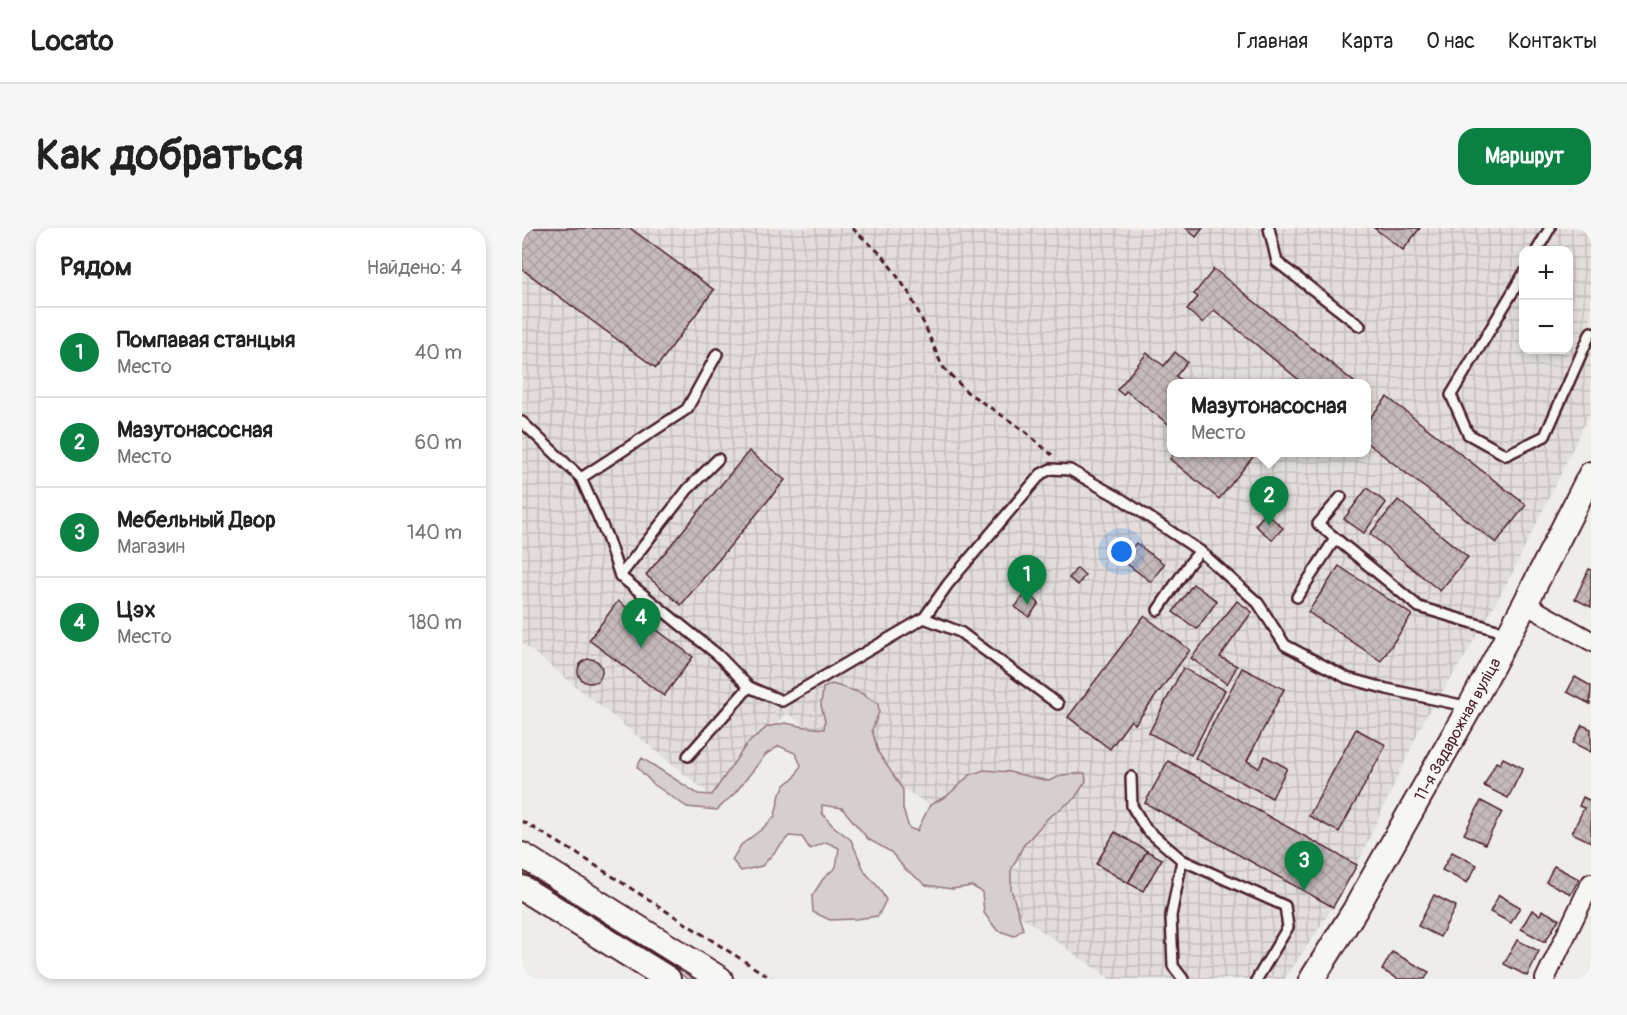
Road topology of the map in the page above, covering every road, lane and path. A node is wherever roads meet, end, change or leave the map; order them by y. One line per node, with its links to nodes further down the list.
1 (852, 228): 11 (path)
2 (1269, 228): 6 (lane)
3 (1550, 228): 4 (lane)
4 (1539, 246)
5 (1519, 281): 7 (lane)
6 (1360, 326)
7 (1591, 332)
8 (717, 354): 13 (lane)
9 (522, 422): 13 (lane)
10 (717, 459): 17 (lane)
11 (1070, 470): 16 (lane); 21 (lane)
12 (1591, 474): 19 (main road, 11-я Задарожная вуліца)
13 (580, 478): 17 (lane)
14 (1341, 497): 15 (lane)
15 (1335, 538): 18 (lane); 22 (lane)
16 (1200, 551): 20 (lane); 26 (lane)
17 (620, 576): 24 (lane)
18 (1297, 597)
19 (1525, 604): 22 (main road, 11-я Задарожная вуліца); 23 (street)
20 (1158, 610)
21 (924, 618): 24 (lane); 25 (lane)
22 (1509, 633): 26 (main road, 11-я Задарожная вуліца)
23 (1591, 641)
24 (749, 687): 27 (lane)
25 (1058, 704)
26 (1470, 707): 39 (main road, 11-я Задарожная вуліца)
27 (688, 756)
28 (1131, 777): 31 (lane)
29 (522, 821): 36 (path)
30 (522, 855): 35 (main road)
31 (1182, 860): 37 (lane); 38 (lane)
32 (1591, 883): 40 (street)
33 (522, 888): 34 (main road)
34 (668, 979)
35 (720, 979)
36 (772, 979)
37 (1183, 979)
38 (1257, 979)
39 (1312, 979)
40 (1545, 979)

